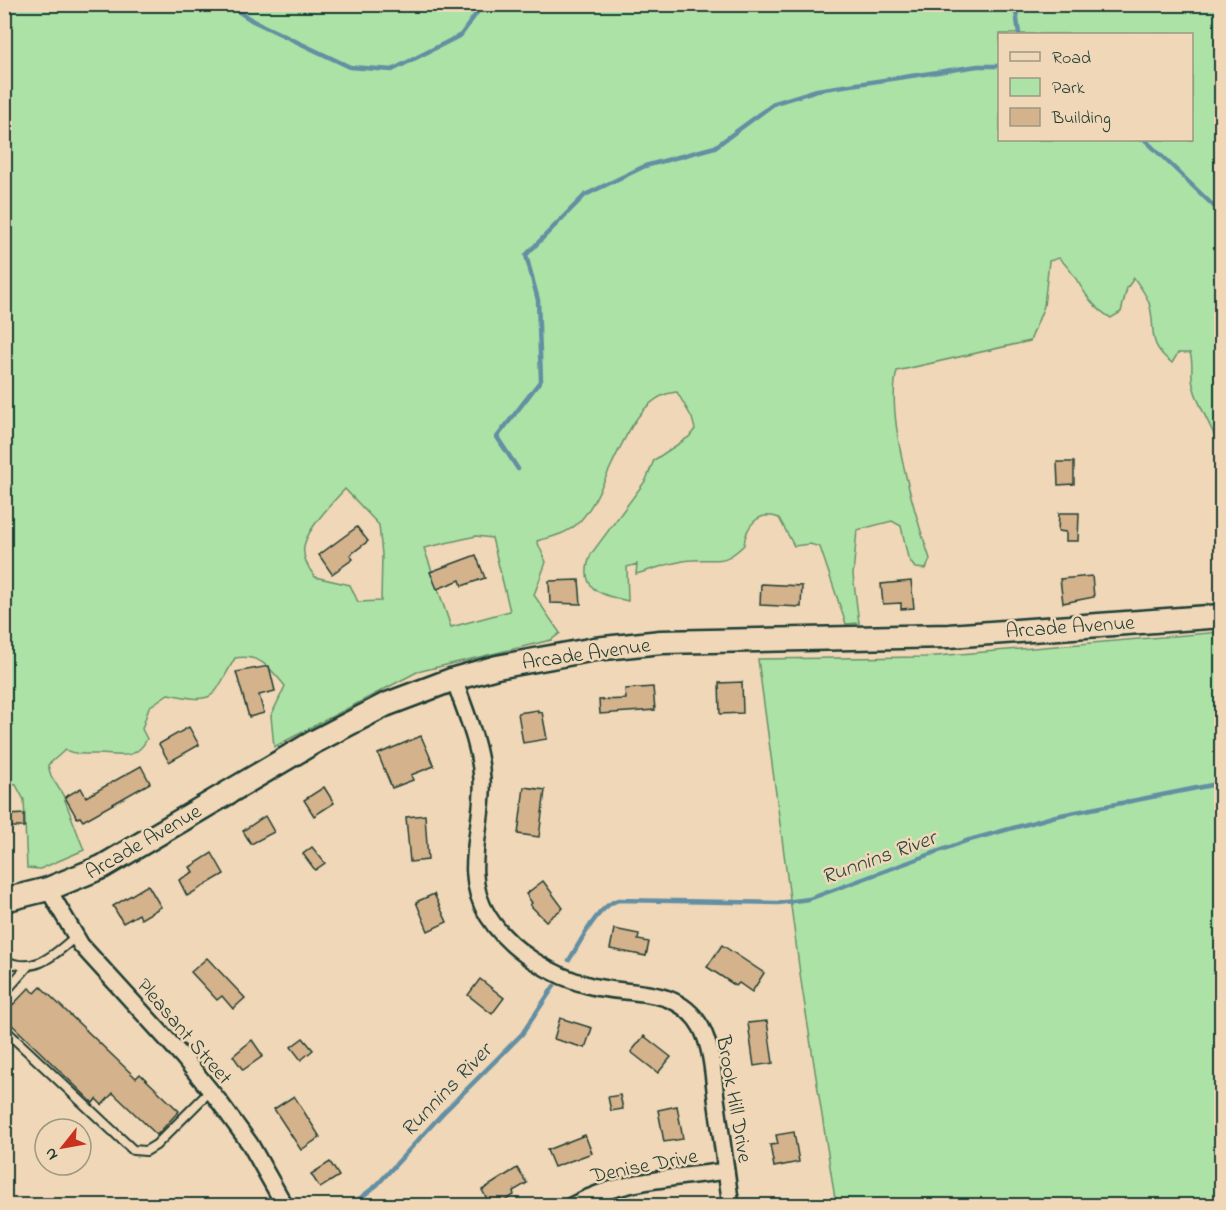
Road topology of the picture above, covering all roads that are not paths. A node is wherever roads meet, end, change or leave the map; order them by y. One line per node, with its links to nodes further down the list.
1 (1221, 616): 2 (main road, Arcade Avenue)
2 (454, 679): 3 (main road, Arcade Avenue); 11 (street, Brook Hill Drive)
3 (48, 889): 4 (main road, Arcade Avenue); 5 (street, Pleasant Street)
4 (4, 900)
5 (75, 937): 7 (lane); 10 (street, Pleasant Street)
6 (4, 960): 7 (lane)
7 (27, 966): 8 (lane)
8 (4, 993)
9 (4, 1029): 10 (lane)
10 (210, 1091): 12 (street, Pleasant Street)
11 (726, 1171): 13 (street, Denise Drive); 14 (street, Brook Hill Drive)
12 (285, 1206)
13 (571, 1206)
14 (731, 1206)

